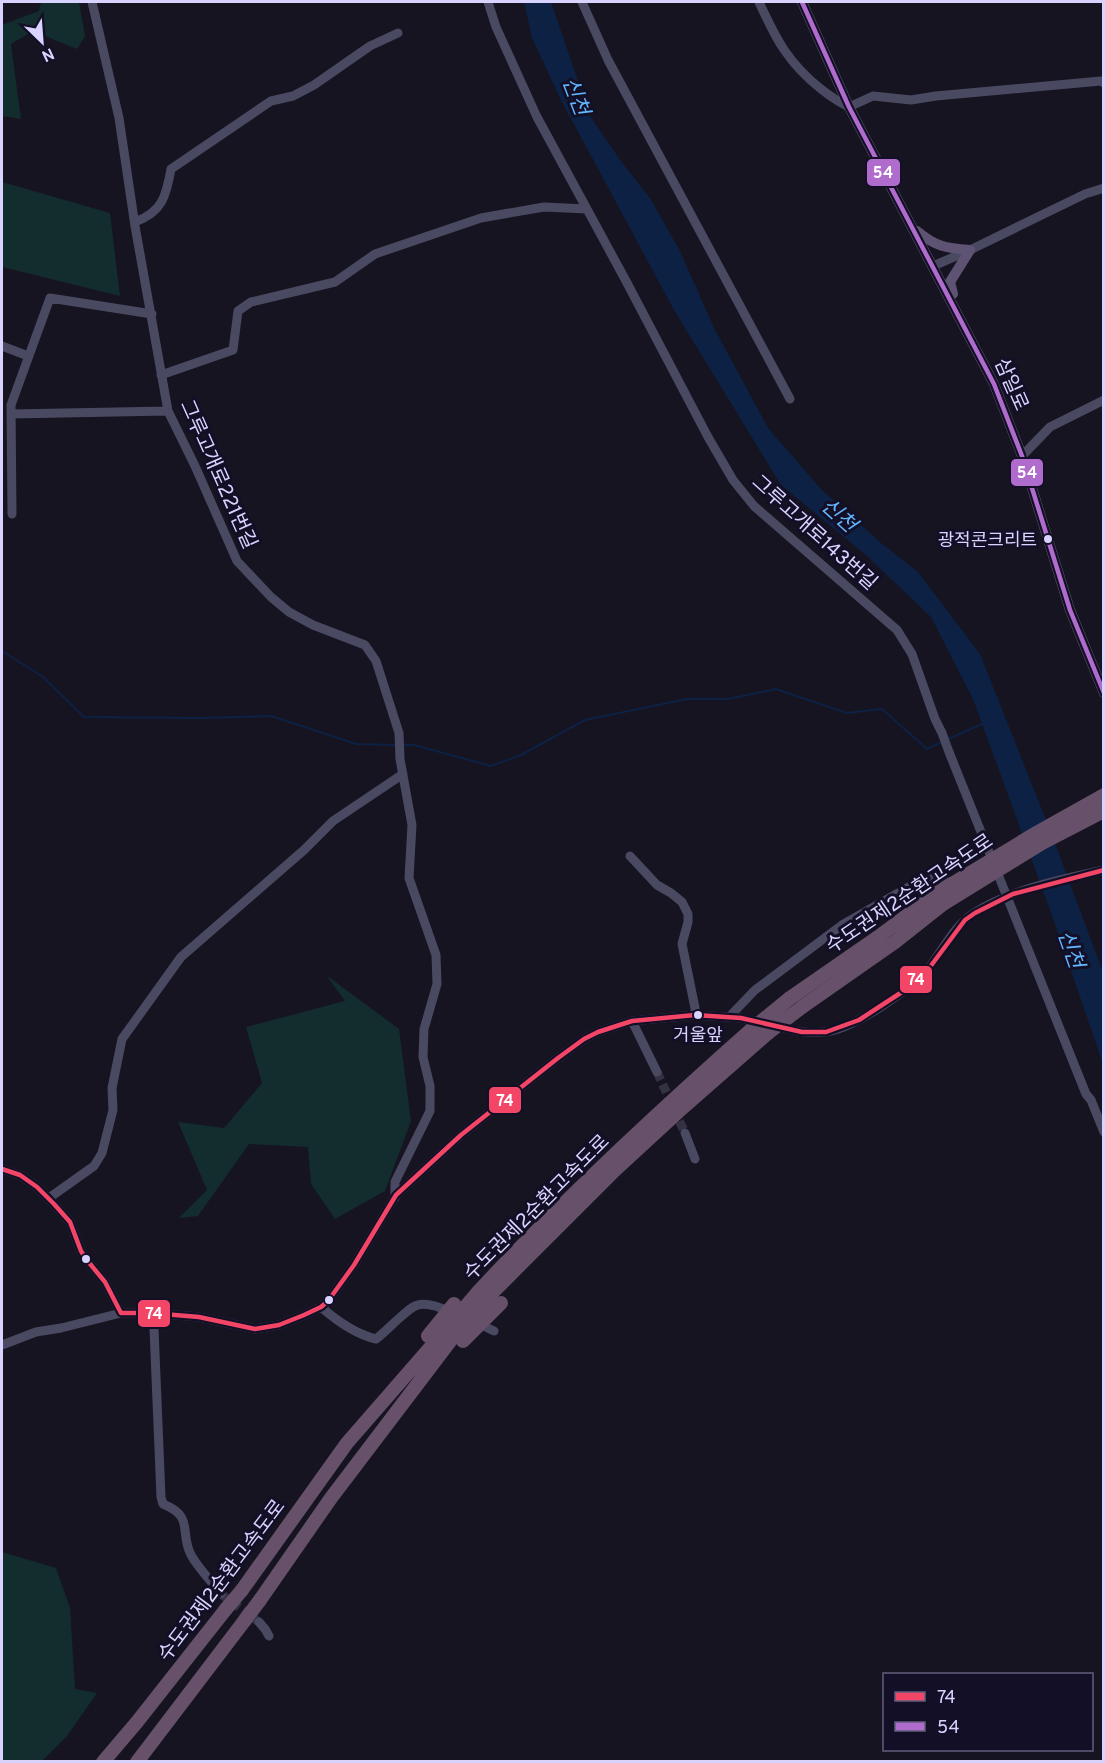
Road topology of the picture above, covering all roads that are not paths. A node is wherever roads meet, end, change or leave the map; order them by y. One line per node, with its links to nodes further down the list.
1 (92, 2): 11 (street, 그루고개로221번길)
2 (488, 2): 10 (street, 그루고개로143번길)
3 (582, 2): 20 (street)
4 (759, 2): 8 (street, 삼일로)
5 (802, 2): 8 (main road, 삼일로)
6 (398, 33): 11 (street)
7 (1104, 83): 8 (street)
8 (849, 107): 12 (main road, 삼일로)
9 (1104, 188): 13 (street)
10 (587, 209): 19 (street); 33 (street, 그루고개로143번길)
11 (135, 222): 16 (street, 그루고개로221번길)
12 (912, 227): 13 (main road); 14 (main road, 삼일로)
13 (970, 250): 14 (street); 15 (main road)
14 (933, 266): 15 (main road, 삼일로)
15 (957, 312): 24 (main road, 삼일로)
16 (152, 314): 18 (street); 19 (street, 그루고개로221번길)
17 (2, 346): 18 (street)
18 (28, 356): 22 (street)
19 (161, 375): 23 (street, 그루고개로221번길)
20 (790, 399)
21 (1104, 400): 24 (street)
22 (8, 408): 23 (street); 25 (street)
23 (168, 411): 27 (street, 그루고개로221번길)
24 (1022, 456): 26 (main road, 삼일로)
25 (12, 514)
26 (1104, 693)
27 (403, 774): 47 (street); 48 (street, 그루고개로221번길)
28 (1104, 795): 34 (highway, 수도권제2순환고속도로, bridge)
29 (1104, 811): 34 (highway, 수도권제2순환고속도로, bridge)
30 (630, 856): 35 (street)
31 (1101, 871): 33 (street)
32 (948, 882): 36 (street)
33 (1010, 895): 36 (street); 41 (street, 그루고개로143번길)
34 (940, 898): 38 (highway, 수도권제2순환고속도로, bridge); 40 (highway, 수도권제2순환고속도로, bridge)
35 (695, 1015): 36 (street); 37 (street)
36 (729, 1017)
37 (632, 1021): 39 (street); 48 (street)
38 (710, 1066): 43 (highway); 49 (highway, 수도권제2순환고속도로)
39 (657, 1072)
40 (679, 1111): 46 (highway); 49 (highway, 수도권제2순환고속도로)
41 (1104, 1132)
42 (685, 1133): 44 (street)
43 (606, 1150)
44 (695, 1159)
45 (2, 1169): 47 (street)
46 (598, 1194)
47 (49, 1198): 53 (street)
48 (394, 1198): 52 (street)
49 (482, 1296): 56 (highway, 수도권제2순환고속도로, bridge)
50 (501, 1303): 56 (highway, bridge)
51 (454, 1304): 58 (highway, bridge)
52 (321, 1307): 54 (street); 55 (street)
53 (121, 1313): 54 (street); 57 (street)
54 (151, 1313): 59 (street)
55 (494, 1331)
56 (453, 1337): 58 (highway, 수도권제2순환고속도로); 60 (highway, 수도권제2순환고속도로, bridge)
57 (2, 1344)
58 (347, 1443): 62 (highway, 수도권제2순환고속도로, bridge)
59 (221, 1594)
60 (252, 1621): 61 (street); 63 (highway, 수도권제2순환고속도로)
61 (269, 1636)
62 (103, 1761)
63 (137, 1761)

